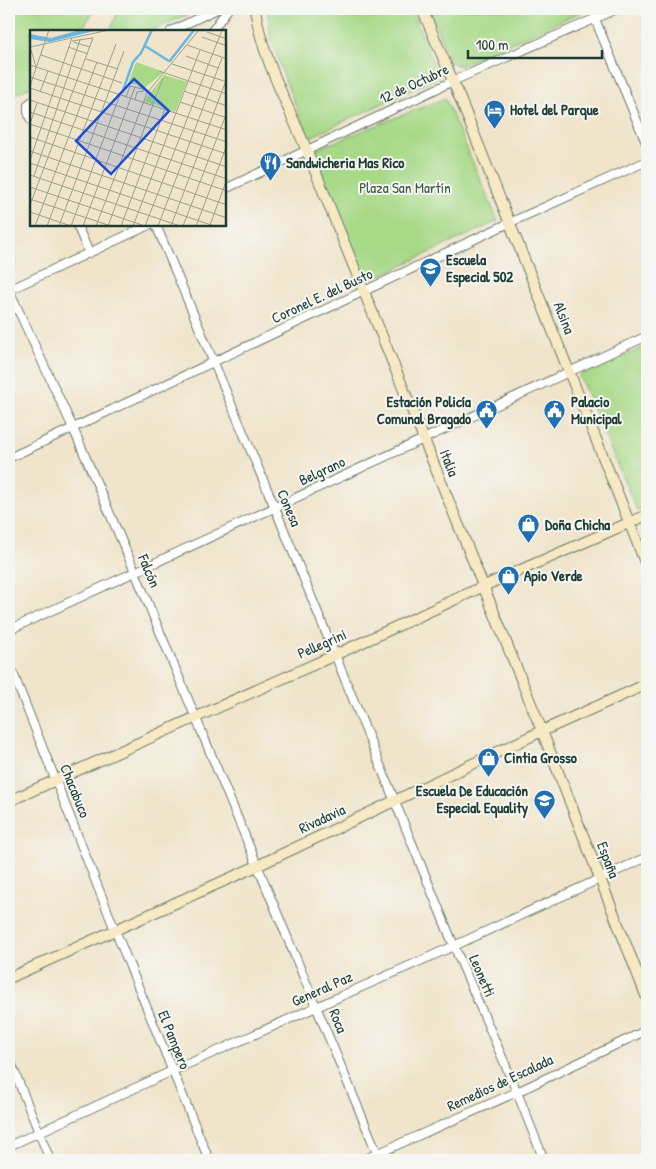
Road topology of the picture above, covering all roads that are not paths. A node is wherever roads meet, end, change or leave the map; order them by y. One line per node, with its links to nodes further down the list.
1 (217, 9): 7 (street)
2 (228, 9): 8 (street)
3 (255, 9): 13 (main road, Italia)
4 (422, 9): 9 (main road, Alsina)
5 (617, 9): 6 (street, 12 de Octubre)
6 (594, 19): 9 (street, 12 de Octubre); 12 (street)
7 (173, 30)
8 (213, 30)
9 (454, 81): 13 (street, 12 de Octubre); 16 (main road, Alsina)
10 (30, 103): 11 (street)
11 (30, 117)
12 (647, 145)
13 (307, 151): 15 (street, 12 de Octubre); 22 (main road, Italia)
14 (647, 161): 16 (street, Coronel E. del Busto)
15 (226, 189)
16 (509, 223): 22 (street, Coronel E. del Busto); 25 (main road, Alsina)
17 (77, 226): 20 (street)
18 (147, 226): 20 (street)
19 (156, 226): 24 (street, Conesa)
20 (89, 252): 21 (street)
21 (9, 290): 26 (street, Falcón)
22 (363, 292): 24 (street, Coronel E. del Busto); 27 (main road, Italia)
23 (647, 336): 25 (street, Belgrano)
24 (213, 362): 26 (street, Coronel E. del Busto); 29 (street, Conesa)
25 (570, 372): 27 (street, Belgrano); 31 (main road, Alsina)
26 (73, 428): 28 (street, Coronel E. del Busto); 33 (street, Falcón)
27 (423, 439): 29 (street, Belgrano); 34 (main road, Italia)
28 (9, 458)
29 (275, 508): 33 (street, Belgrano); 36 (street, Conesa)
30 (647, 515): 31 (main road, Pellegrini)
31 (630, 523): 32 (main road, Alsina); 34 (main road, Pellegrini)
32 (647, 567)
33 (135, 572): 35 (street, Belgrano); 39 (street, Falcón)
34 (484, 586): 36 (main road, Pellegrini); 40 (main road, Italia)
35 (9, 630)
36 (336, 655): 39 (main road, Pellegrini); 43 (street, Conesa)
37 (9, 663): 41 (street, Chacabuco)
38 (647, 684): 40 (main road, Rivadavia)
39 (195, 718): 41 (main road, Pellegrini); 45 (street, Falcón)
40 (542, 731): 43 (main road, Rivadavia); 46 (main road, España)
41 (56, 780): 42 (main road, Pellegrini); 47 (street, Chacabuco)
42 (9, 801)
43 (396, 802): 45 (main road, Rivadavia); 48 (street, Leonetti)
44 (647, 857): 46 (street, General Paz)
45 (257, 866): 47 (main road, Rivadavia); 51 (street, Roca)
46 (599, 879): 48 (street, General Paz); 50 (main road, España)
47 (115, 930): 49 (main road, Rivadavia); 54 (street, El Pampero)
48 (454, 946): 51 (street, General Paz); 55 (street, Leonetti)
49 (9, 978)
50 (647, 998)
51 (317, 1006): 54 (street, General Paz); 58 (street, Roca)
52 (647, 1030): 55 (street, Remedios de Escalada)
53 (9, 1058): 56 (street)
54 (172, 1071): 56 (street, General Paz); 60 (street, El Pampero)
55 (517, 1092): 58 (street, Remedios de Escalada); 62 (street, Leonetti)
56 (40, 1133): 57 (street, General Paz); 59 (street)
57 (9, 1146)
58 (378, 1157): 61 (street, Remedios de Escalada)
59 (50, 1160)
60 (209, 1160)
61 (363, 1160)
62 (544, 1160)

